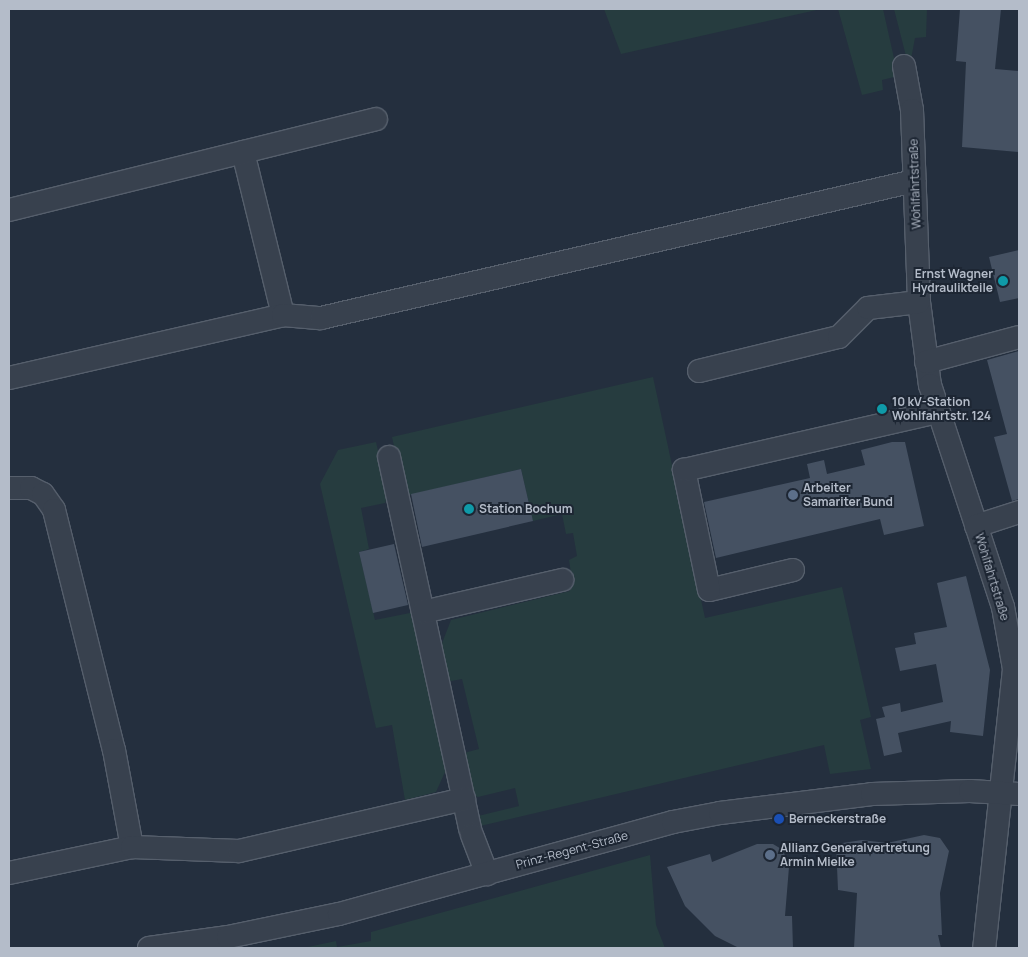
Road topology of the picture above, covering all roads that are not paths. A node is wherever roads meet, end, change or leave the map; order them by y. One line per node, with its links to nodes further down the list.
1 (904, 66): 4 (street, Wohlfahrtstraße)
2 (376, 120): 3 (street)
3 (243, 152): 5 (street); 7 (street)
4 (914, 181): 6 (street, Wohlfahrtstraße); 7 (street)
5 (9, 210)
6 (919, 302): 9 (street, Wohlfahrtstraße); 10 (street)
7 (283, 315): 11 (street)
8 (1019, 337): 9 (street)
9 (926, 362): 12 (street, Wohlfahrtstraße)
10 (699, 371)
11 (9, 378)
12 (937, 412): 16 (street, Wohlfahrtstraße); 17 (street)
13 (389, 457): 19 (street)
14 (9, 488): 22 (street)
15 (1019, 512): 16 (street)
16 (976, 526): 20 (street, Wohlfahrtstraße)
17 (792, 570)
18 (562, 580): 19 (street)
19 (423, 612): 21 (street)
20 (1010, 794): 24 (street, Prinz-Regent-Straße); 26 (street, Wohlfahrtstraße)
21 (464, 799): 22 (street); 24 (street)
22 (132, 847): 23 (street)
23 (9, 873)
24 (487, 874): 25 (street, Prinz-Regent-Straße)
25 (149, 948)
26 (984, 948)

